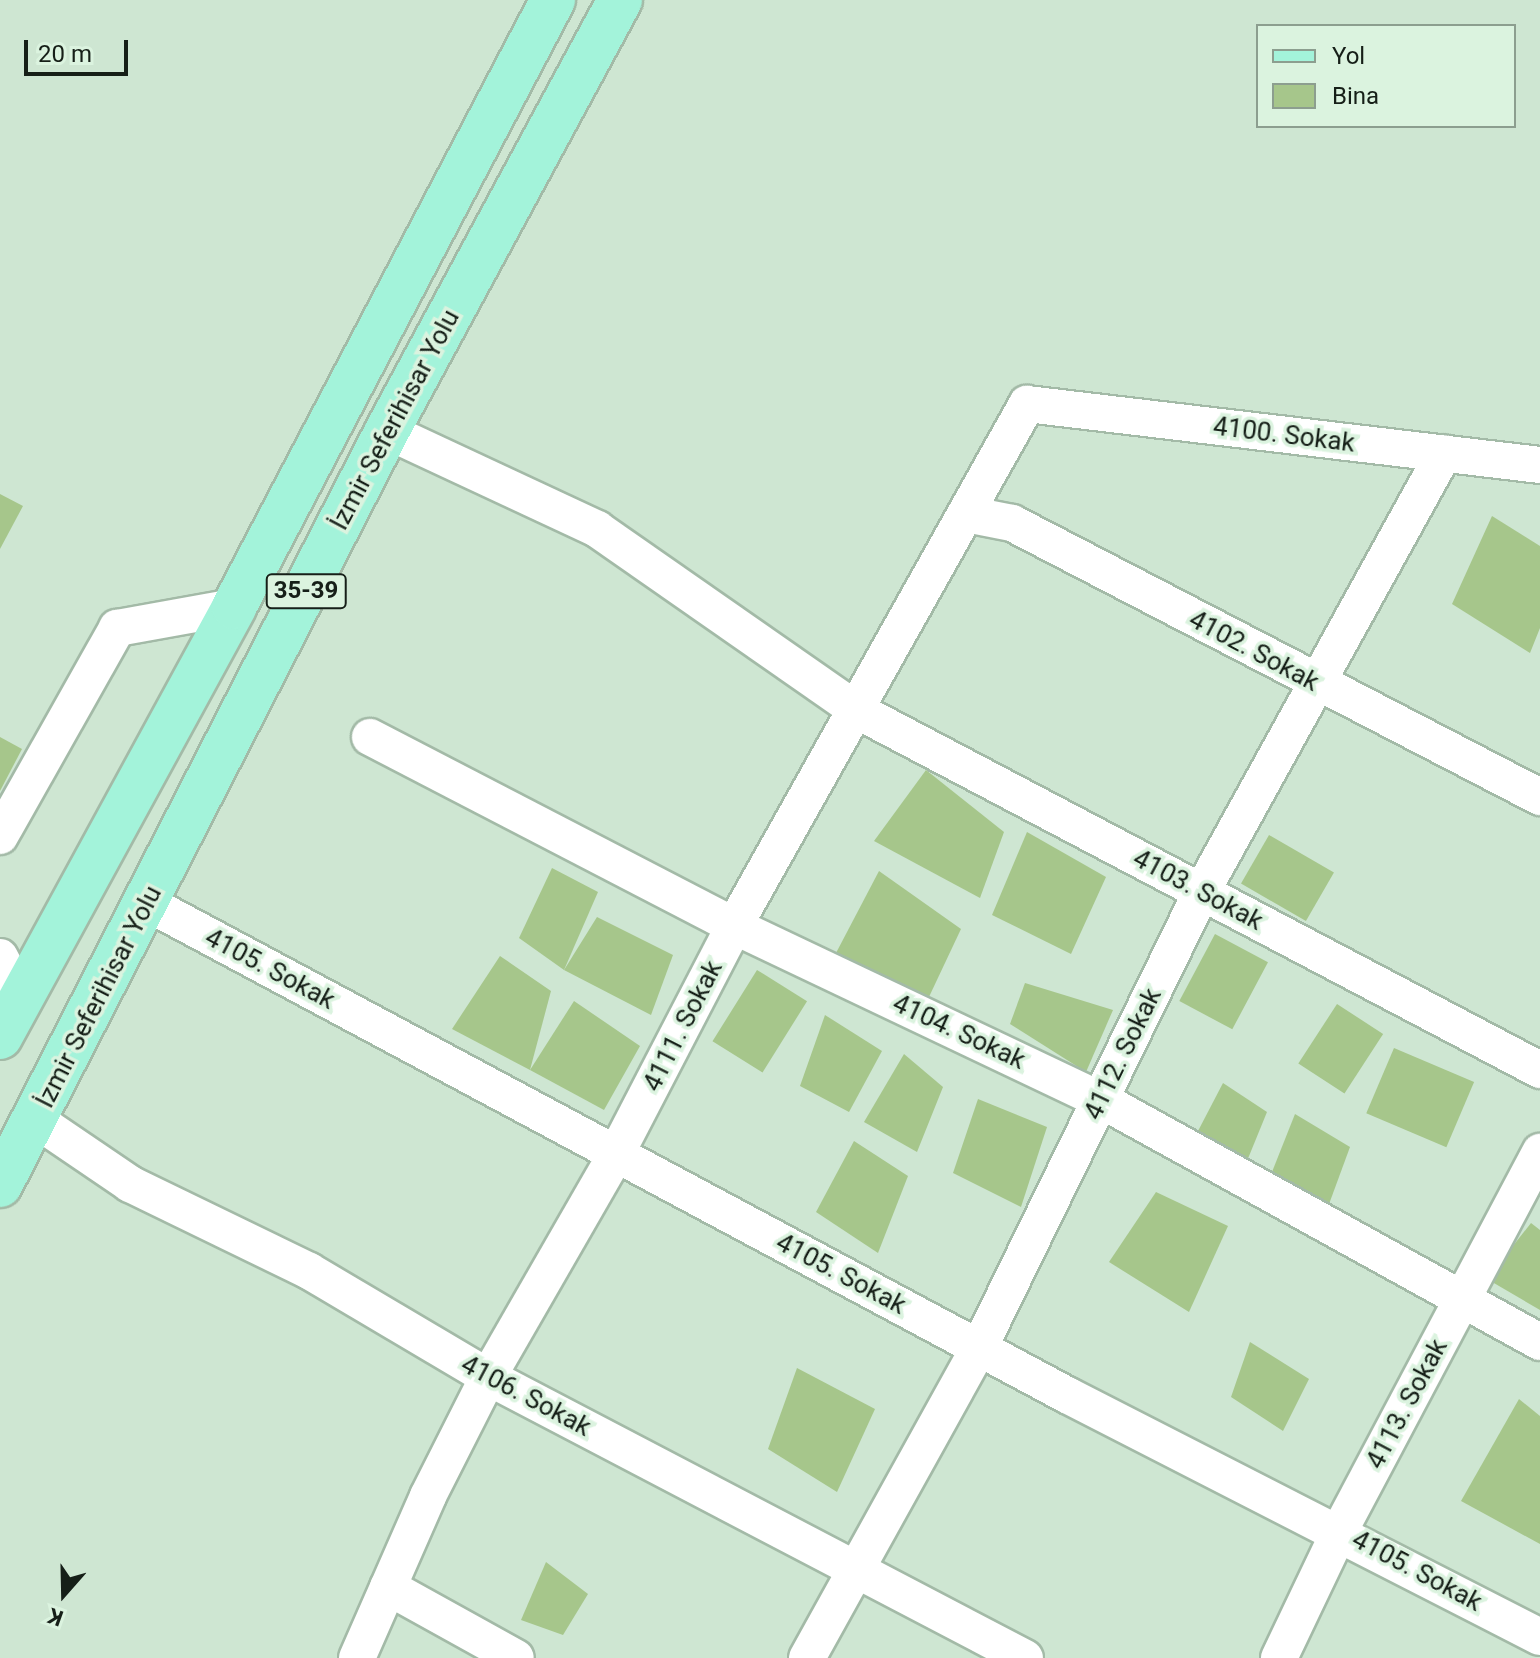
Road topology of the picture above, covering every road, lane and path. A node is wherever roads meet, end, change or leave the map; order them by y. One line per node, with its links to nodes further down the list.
1 (553, 0): 8 (main road, 35-39)
2 (620, 0): 4 (main road, İzmir Seferihisar Yolu / 35-39)
3 (1027, 404): 5 (street, 4100. Sokak); 7 (street, 4111. Sokak)
4 (387, 431): 10 (street, 4103. Sokak); 15 (main road, İzmir Seferihisar Yolu / 35-39)
5 (1444, 453): 6 (street, 4100. Sokak); 9 (street, 4112. Sokak)
6 (1540, 465)
7 (966, 514): 9 (street, 4102. Sokak); 10 (street, 4111. Sokak)
8 (234, 607): 13 (street); 18 (main road, 35-39)
9 (1317, 685): 12 (street, 4102. Sokak); 14 (street, 4112. Sokak)
10 (856, 710): 14 (street, 4103. Sokak); 16 (street, 4111. Sokak)
11 (370, 737): 16 (street, 4104. Sokak)
12 (1540, 797)
13 (0, 836)
14 (1202, 891): 20 (street, 4103. Sokak); 21 (street, 4112. Sokak)
15 (147, 903): 22 (main road, İzmir Seferihisar Yolu / 35-39); 24 (street, 4105. Sokak)
16 (734, 926): 21 (street, 4104. Sokak); 24 (street, 4111. Sokak)
17 (0, 957): 18 (street)
18 (21, 997): 19 (main road, 35-39)
19 (0, 1037)
20 (1540, 1070)
21 (1101, 1100): 26 (street, 4104. Sokak); 28 (street, 4112. Sokak)
22 (36, 1120): 25 (main road, İzmir Seferihisar Yolu / 35-39); 29 (street, 4106. Sokak)
23 (1540, 1152): 26 (street, 4113. Sokak)
24 (616, 1154): 28 (street, 4105. Sokak); 29 (street, 4111. Sokak)
25 (0, 1185)
26 (1465, 1297): 27 (street, 4104. Sokak); 30 (street, 4113. Sokak)
27 (1540, 1342)
28 (979, 1348): 30 (street, 4105. Sokak); 31 (street, 4112. Sokak)
29 (488, 1377): 31 (street, 4106. Sokak); 32 (street, 4111. Sokak)
30 (1340, 1530): 33 (street, 4105. Sokak); 38 (street, 4113. Sokak)
31 (856, 1570): 36 (street, 4112. Sokak); 37 (street, 4106. Sokak)
32 (388, 1587): 34 (street, 4111. Sokak); 35 (street)
33 (1540, 1637)
34 (357, 1658)
35 (516, 1658)
36 (807, 1658)
37 (1025, 1658)
38 (1279, 1658)

